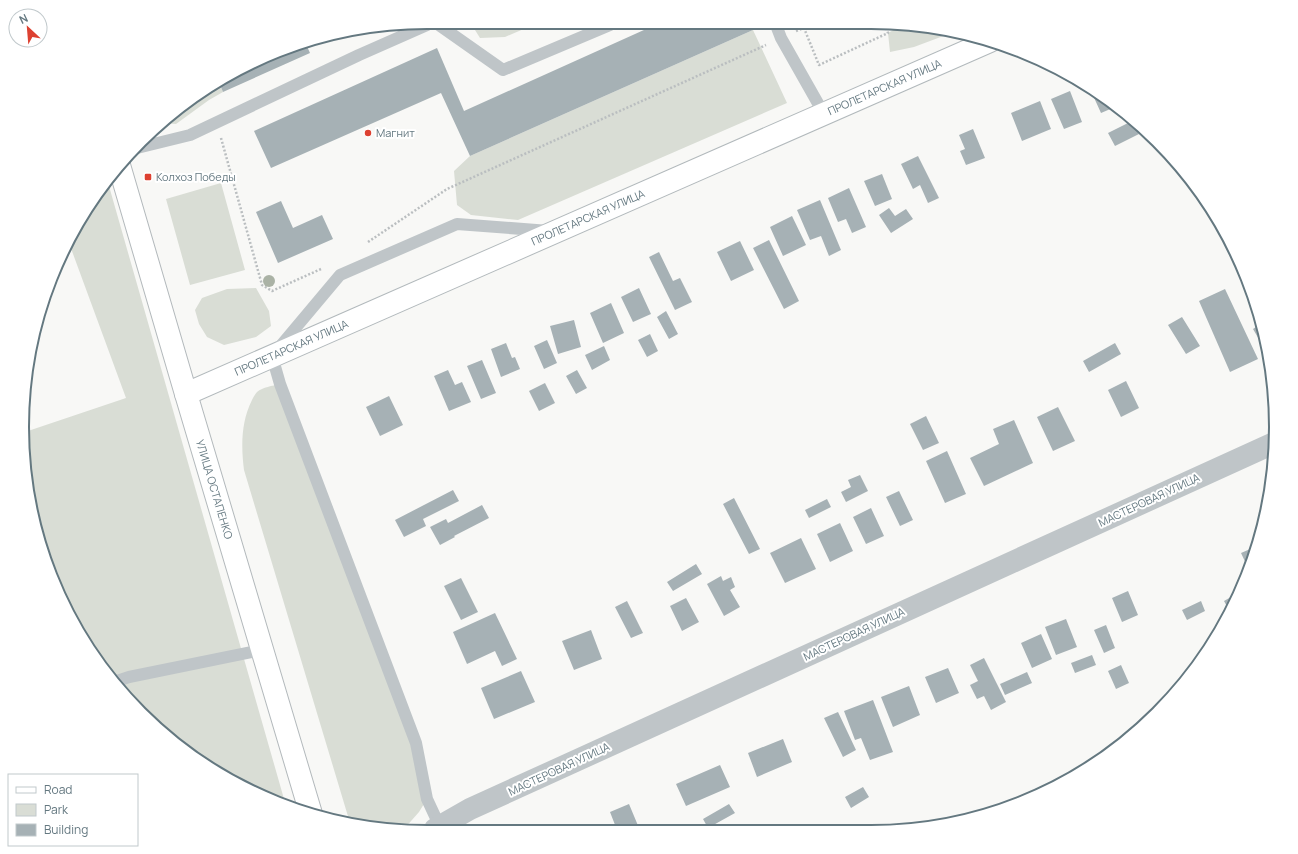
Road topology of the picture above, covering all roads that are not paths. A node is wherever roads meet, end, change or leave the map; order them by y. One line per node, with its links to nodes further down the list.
1 (419, 29): 7 (lane)
2 (442, 29): 3 (lane)
3 (603, 29)
4 (777, 29): 6 (lane)
5 (981, 45): 6 (street, ПРОЛЕТАРСКАЯ УЛИЦА)
6 (824, 114): 9 (street, ПРОЛЕТАРСКАЯ УЛИЦА)
7 (146, 146)
8 (121, 173): 11 (street, УЛИЦА ОСТАПЕНКО)
9 (556, 231): 10 (street, ПРОЛЕТАРСКАЯ УЛИЦА); 10 (lane)
10 (272, 356): 11 (street, ПРОЛЕТАРСКАЯ УЛИЦА); 16 (lane)
11 (186, 394): 13 (street, УЛИЦА ОСТАПЕНКО)
12 (1268, 446): 17 (street, МАСТЕРОВАЯ УЛИЦА)
13 (262, 650): 14 (lane); 15 (street, УЛИЦА ОСТАПЕНКО)
14 (121, 680)
15 (309, 807)
16 (438, 825)
17 (444, 825)

